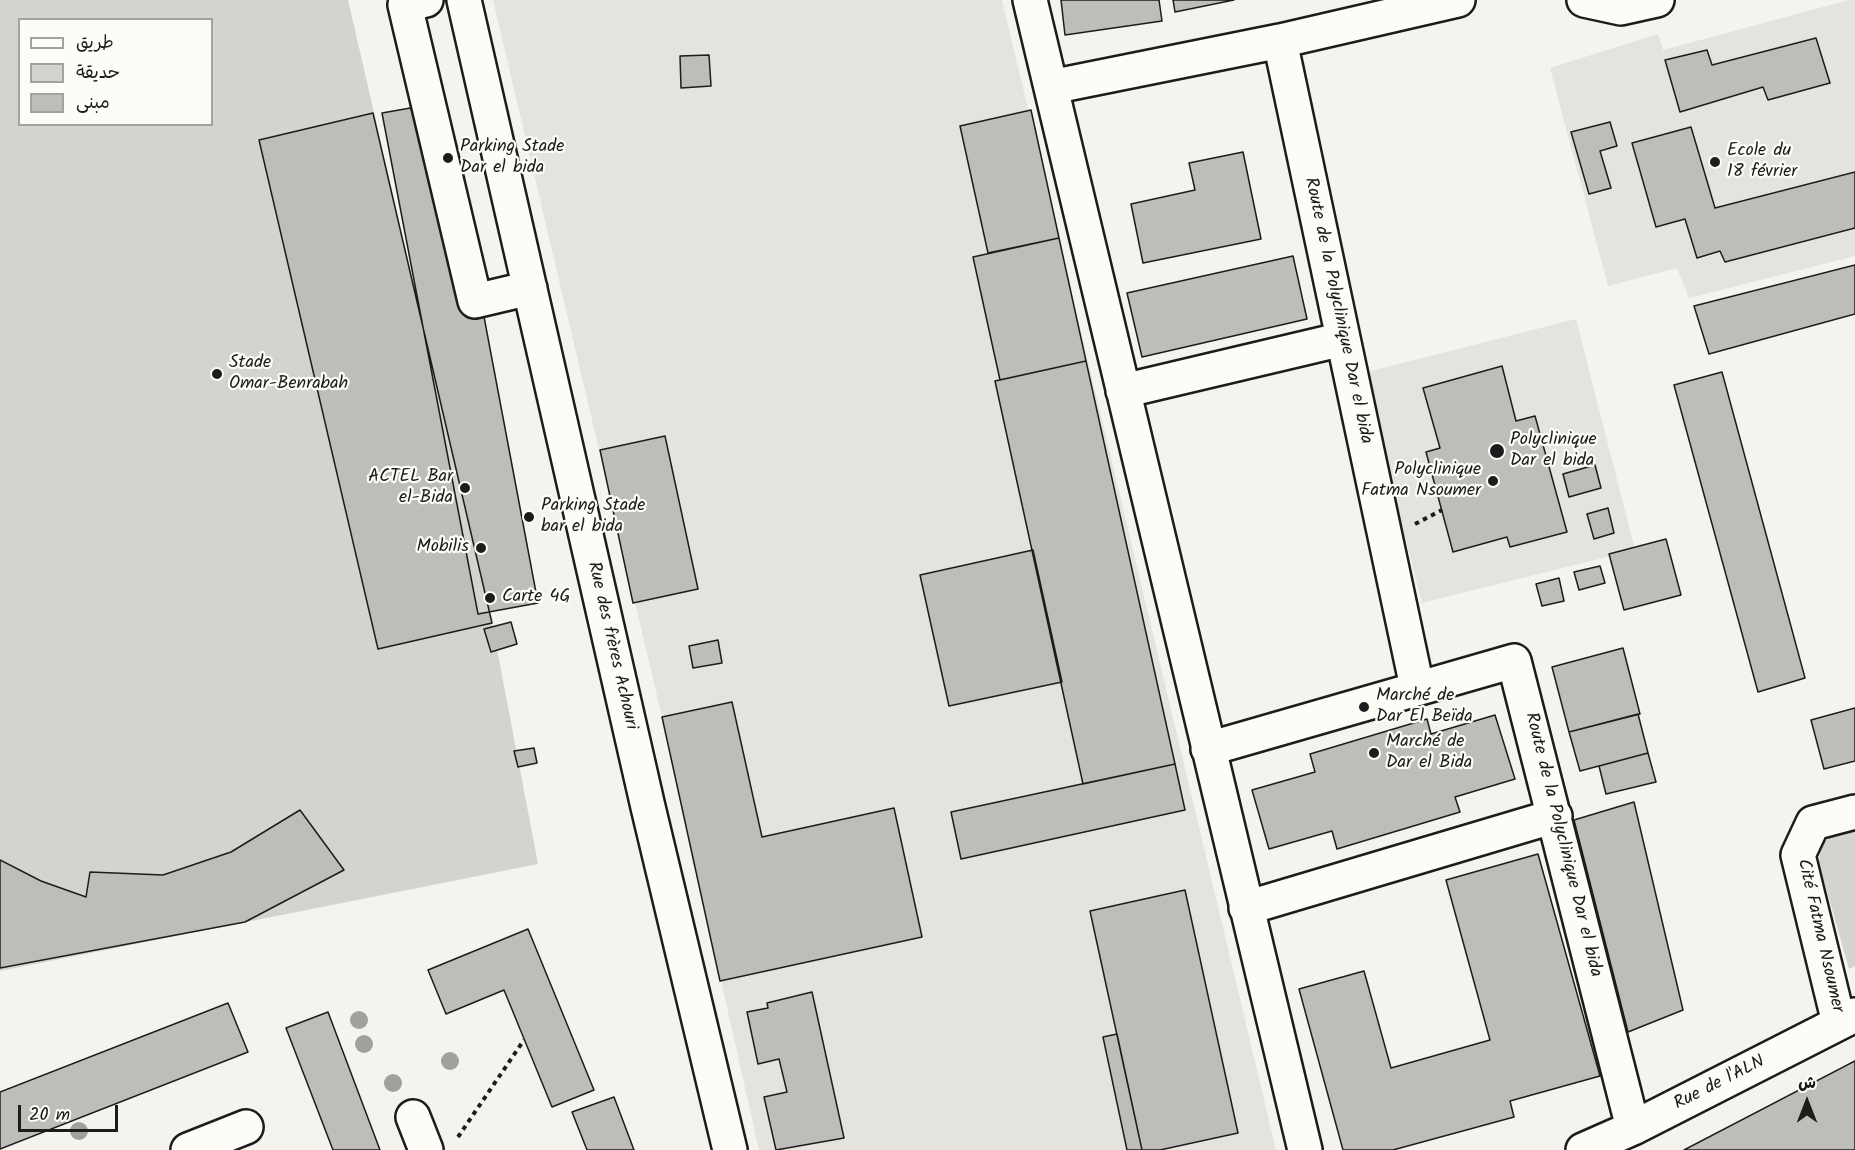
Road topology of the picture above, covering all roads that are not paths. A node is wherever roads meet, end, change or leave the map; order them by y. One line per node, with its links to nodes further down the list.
1 (426, 0): 9 (street)
2 (464, 0): 9 (street, Rue des frères Achouri)
3 (1030, 0): 8 (street)
4 (1458, 0): 7 (street)
5 (1584, 0): 6 (street)
6 (1657, 0)
7 (1280, 41): 8 (street); 10 (street, Route de la Polyclinique Dar el bida)
8 (1051, 87): 11 (street)
9 (530, 288): 23 (street, Rue des frères Achouri)
10 (1342, 339): 11 (street); 12 (street, Route de la Polyclinique Dar el bida)
11 (1123, 391): 13 (street)
12 (1417, 687): 13 (street, Route de la Polyclinique Dar el bida); 15 (street, Route de la Polyclinique Dar el bida)
13 (1208, 749): 16 (street)
14 (1855, 812): 17 (street, Cité Fatma Nsoumer)
15 (1555, 816): 16 (street); 20 (street, Route de la Polyclinique Dar el bida)
16 (1246, 908): 24 (street)
17 (1847, 1019): 20 (street, Rue de l'ALN)
18 (413, 1117): 21 (street)
19 (246, 1128): 22 (street)
20 (1633, 1128): 25 (street, Rue de l'ALN)
21 (441, 1146)
22 (189, 1150)
23 (730, 1150)
24 (1305, 1150)
25 (1583, 1150)

